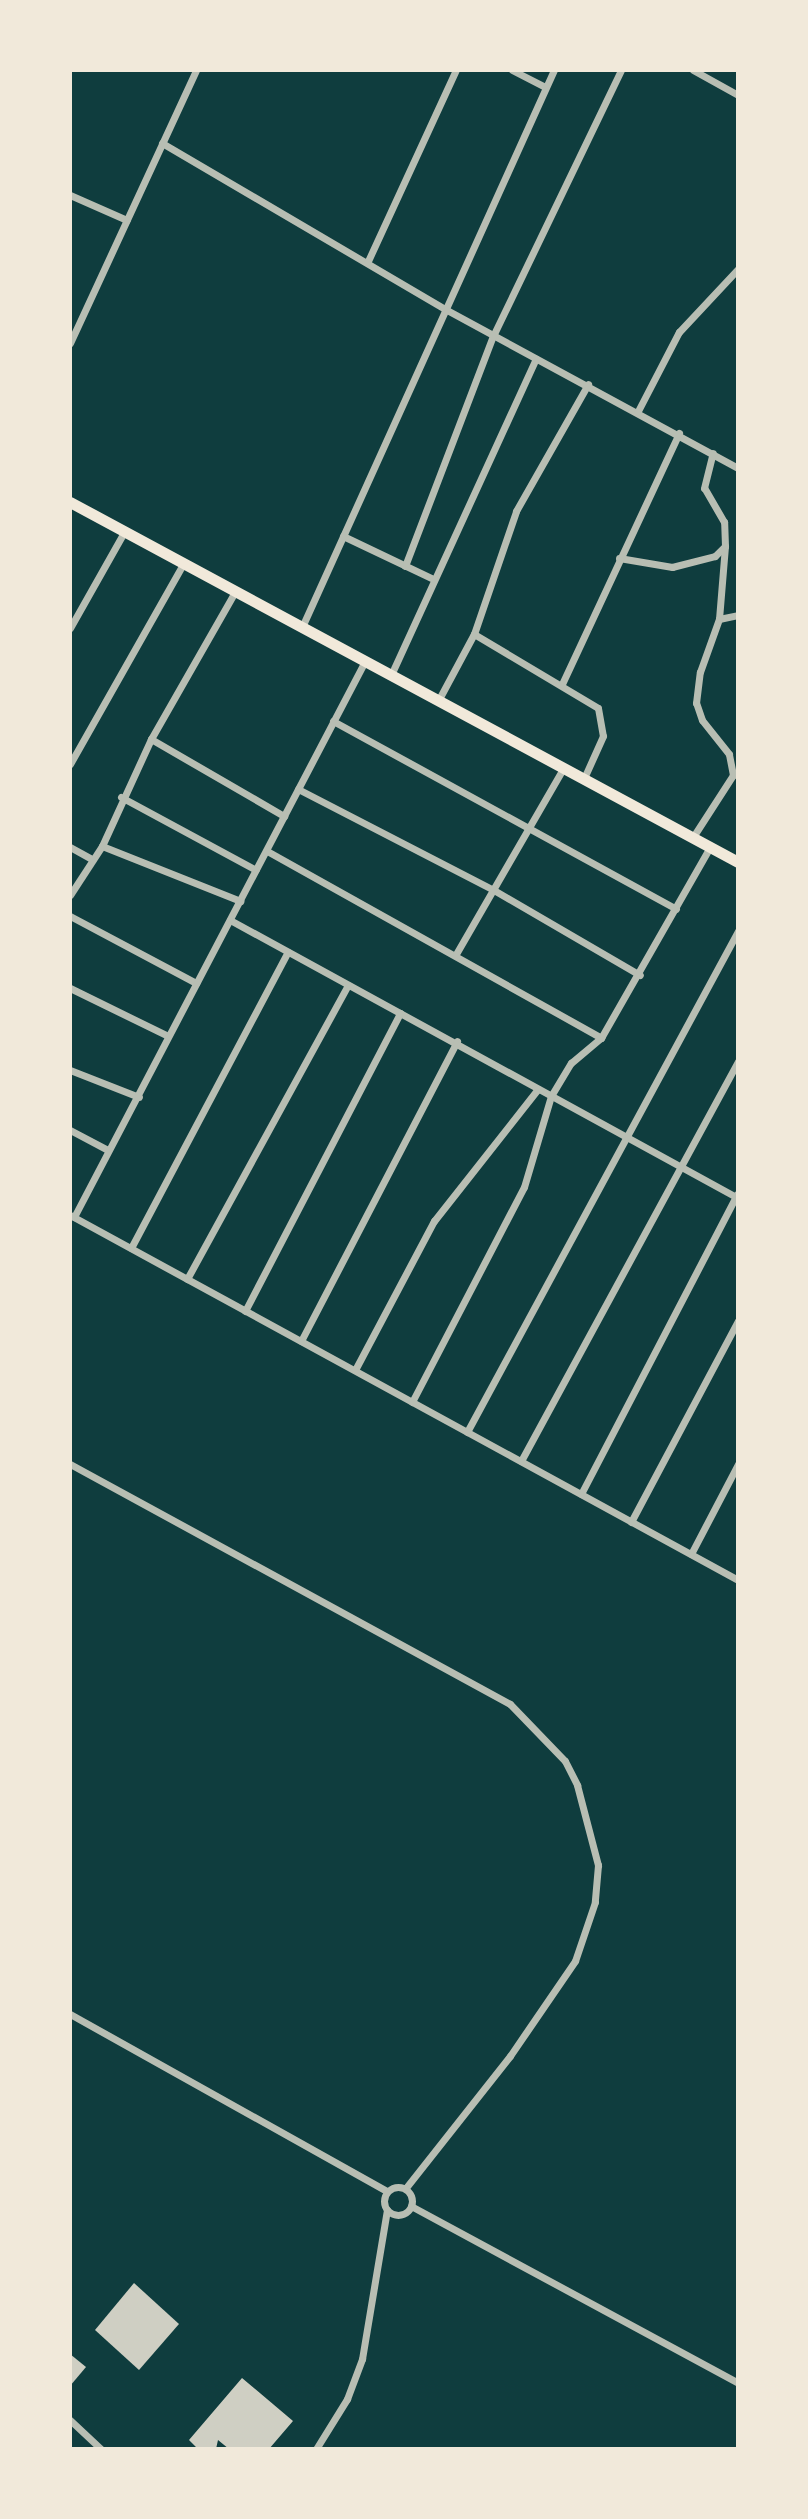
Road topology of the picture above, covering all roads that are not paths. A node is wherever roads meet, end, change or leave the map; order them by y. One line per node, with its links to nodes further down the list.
1 (196, 70): 9 (street)
2 (456, 70): 12 (street)
3 (512, 70): 7 (street)
4 (554, 70): 7 (street)
5 (621, 70): 15 (street)
6 (693, 70): 8 (street)
7 (545, 87): 14 (street)
8 (738, 95)
9 (162, 143): 11 (street); 12 (street)
10 (70, 195): 11 (street)
11 (127, 220): 16 (street)
12 (368, 261): 14 (street)
13 (738, 269): 19 (street)
14 (445, 309): 15 (street); 25 (street)
15 (493, 336): 17 (street); 29 (street)
16 (70, 343)
17 (536, 359): 18 (street); 30 (street)
18 (588, 384): 19 (street); 36 (street)
19 (638, 411): 20 (street)
20 (679, 433): 21 (street); 27 (street)
21 (713, 453): 22 (street); 26 (street)
22 (738, 468)
23 (70, 502): 24 (main road)
24 (124, 532): 28 (main road); 35 (street)
25 (343, 536): 29 (street); 34 (street)
26 (725, 546): 27 (street); 33 (street)
27 (619, 558): 39 (street)
28 (183, 564): 31 (main road); 43 (street)
29 (405, 566): 30 (street)
30 (431, 578): 38 (street)
31 (235, 592): 34 (main road); 42 (street)
32 (738, 615): 33 (street)
33 (719, 619): 50 (street)
34 (302, 627): 37 (main road)
35 (70, 628)
36 (474, 634): 39 (street); 40 (street)
37 (365, 661): 38 (main road); 41 (street)
38 (391, 675): 40 (main road)
39 (562, 684): 45 (street)
40 (438, 701): 44 (main road)
41 (333, 721): 46 (street); 49 (street)
42 (151, 739): 47 (street); 48 (street)
43 (70, 764)
44 (564, 767): 45 (main road); 49 (street)
45 (585, 776): 50 (main road)
46 (298, 789): 48 (street); 58 (street)
47 (121, 797): 51 (street); 57 (street)
48 (284, 816): 54 (street)
49 (528, 829): 58 (street); 61 (street)
50 (693, 837): 53 (main road)
51 (102, 846): 55 (street); 60 (street)
52 (70, 847): 55 (street)
53 (710, 847): 56 (main road); 61 (street)
54 (267, 851): 57 (street); 66 (street)
55 (90, 858): 59 (street)
56 (738, 862)
57 (256, 870): 60 (street)
58 (492, 889): 66 (street); 67 (street)
59 (70, 895)
60 (240, 901): 63 (street)
61 (676, 909): 67 (street)
62 (70, 916): 68 (street)
63 (230, 920): 65 (street); 68 (street)
64 (738, 931): 81 (street)
65 (288, 952): 69 (street); 86 (street)
66 (456, 954): 73 (street)
67 (640, 975): 73 (street)
68 (196, 983): 72 (street)
69 (348, 985): 71 (street); 87 (street)
70 (70, 988): 72 (street)
71 (400, 1013): 74 (street); 88 (street)
72 (168, 1036): 79 (street)
73 (601, 1038): 78 (street)
74 (457, 1041): 77 (street); 90 (street)
75 (738, 1061): 83 (street)
76 (70, 1070): 79 (street)
77 (538, 1089): 78 (street); 91 (street)
78 (551, 1096): 81 (street); 92 (street)
79 (139, 1097): 82 (street)
80 (70, 1130): 82 (street)
81 (623, 1138): 83 (street); 93 (street)
82 (108, 1150): 85 (street)
83 (681, 1167): 84 (street); 94 (street)
84 (737, 1196): 97 (street)
85 (72, 1216): 86 (street)
86 (131, 1248): 87 (street)
87 (187, 1279): 88 (street)
88 (245, 1311): 90 (street)
89 (738, 1321): 98 (street)
90 (301, 1341): 91 (street)
91 (355, 1370): 92 (street)
92 (412, 1402): 93 (street)
93 (467, 1432): 94 (street)
94 (521, 1461): 97 (street)
95 (70, 1464): 102 (street)
96 (738, 1464): 99 (street)
97 (581, 1494): 98 (street)
98 (631, 1522): 99 (street)
99 (691, 1554): 100 (street)
100 (738, 1580)
101 (70, 2014): 103 (street)
102 (405, 2189): 103 (street); 104 (street)
103 (387, 2191): 105 (street)
104 (411, 2206): 105 (street); 106 (street)
105 (387, 2210): 109 (street)
106 (738, 2383)
107 (70, 2420): 108 (street)
108 (101, 2449)
109 (316, 2449)

